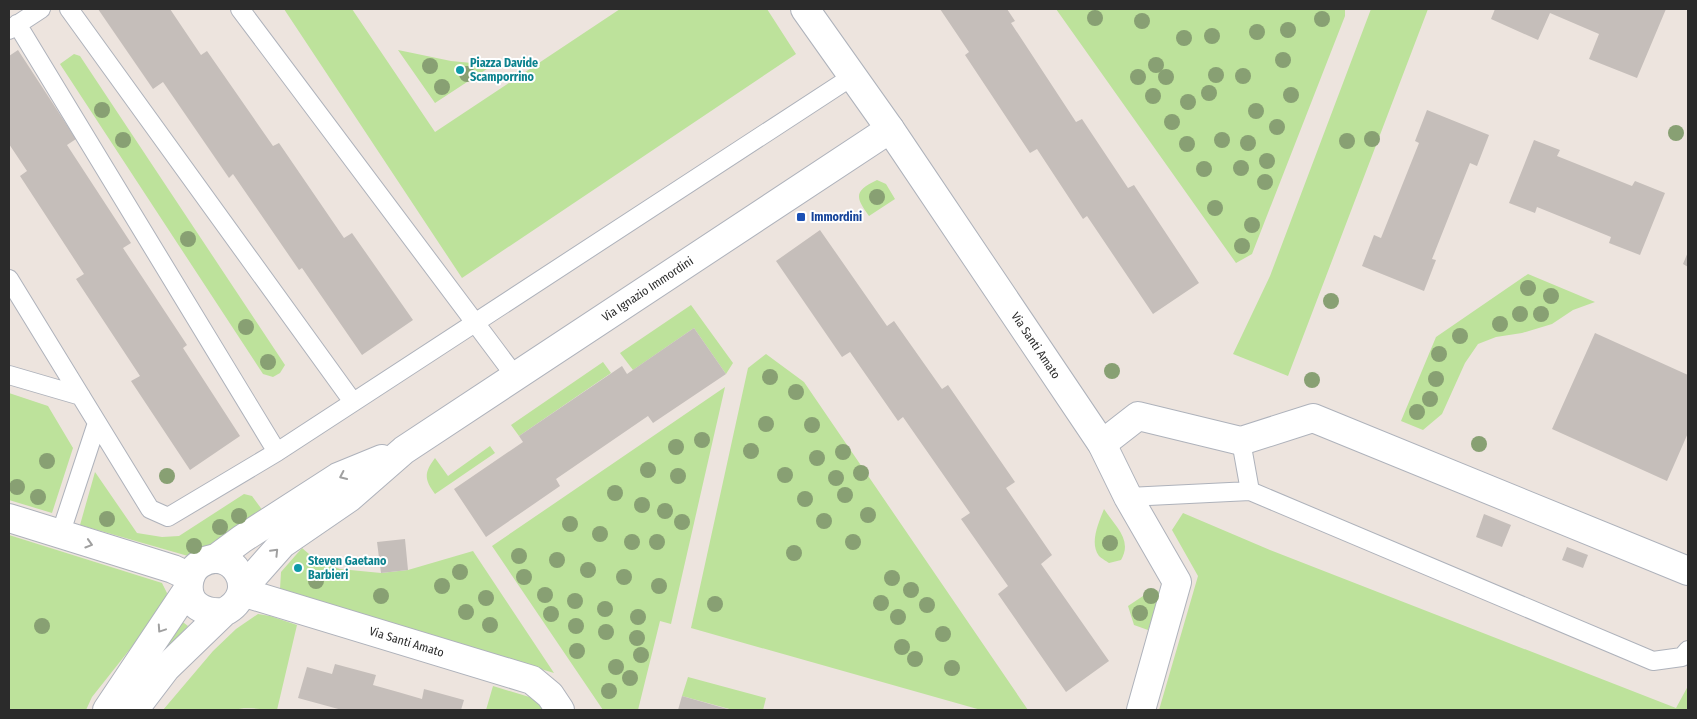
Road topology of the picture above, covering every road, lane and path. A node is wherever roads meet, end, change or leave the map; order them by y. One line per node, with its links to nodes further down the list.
1 (41, 9): 5 (lane)
2 (69, 9): 13 (lane)
3 (240, 9): 9 (lane)
4 (805, 9): 6 (street, Via Santi Amato)
5 (13, 27): 18 (lane)
6 (853, 76): 7 (street, Via Santi Amato); 9 (lane)
7 (890, 129): 11 (street, Via Ignazio Immordini); 16 (street, Via Santi Amato)
8 (9, 279): 12 (lane)
9 (474, 323): 11 (lane); 13 (lane)
10 (9, 375): 12 (lane)
11 (515, 376): 17 (street, Via Ignazio Immordini)
12 (81, 396): 14 (lane)
13 (353, 402): 18 (lane)
14 (97, 422): 18 (lane); 22 (lane)
15 (1242, 440): 16 (street); 19 (lane); 24 (street)
16 (1102, 444): 20 (street, Via Santi Amato)
17 (404, 450): 23 (street, one-way to 23); 26 (street, one-way to 17)
18 (277, 452)
19 (1250, 491): 20 (lane); 28 (lane)
20 (1128, 497): 32 (street, Via Santi Amato)
21 (9, 518): 22 (street)
22 (60, 535): 25 (street, one-way to 25)
23 (215, 559): 25 (street); 26 (street)
24 (1688, 571)
25 (189, 583): 27 (street); 29 (street, one-way to 29)
26 (242, 590): 27 (street); 31 (street, Via Santi Amato)
27 (224, 612): 30 (street)
28 (1688, 650)
29 (106, 710)
30 (134, 710)
31 (560, 710)
32 (1141, 710)

